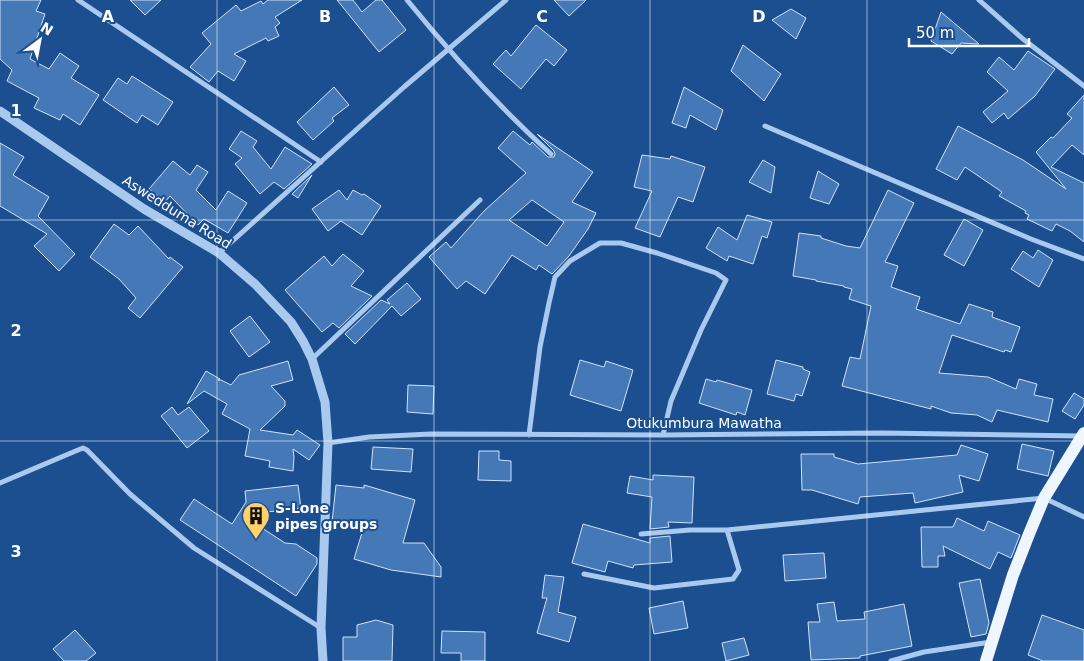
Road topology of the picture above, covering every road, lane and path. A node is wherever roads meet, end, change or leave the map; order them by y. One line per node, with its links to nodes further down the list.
1 (78, 0): 10 (street)
2 (407, 0): 5 (street)
3 (506, 0): 5 (street)
4 (979, 0): 6 (street)
5 (447, 50): 9 (street); 10 (street)
6 (1084, 86)
7 (0, 111): 12 (street, Aswedduma Road)
8 (765, 126): 13 (street)
9 (551, 154)
10 (321, 162): 12 (street)
11 (480, 200): 14 (street)
12 (219, 253): 14 (street, Aswedduma Road)
13 (1084, 259)
14 (312, 359): 18 (street, Aswedduma Road)
15 (529, 435): 16 (street, Otukumbura Mawatha); 16 (street); 18 (street, Otukumbura Mawatha)
16 (663, 435): 17 (street, Otukumbura Mawatha)
17 (1083, 435): 20 (main road)
18 (328, 443): 25 (street, Aswedduma Road)
19 (0, 483): 25 (street)
20 (1044, 498): 21 (street); 22 (street); 26 (main road)
21 (1084, 517)
22 (727, 530): 23 (street); 24 (street)
23 (640, 534)
24 (584, 574)
25 (321, 628): 27 (street, Aswedduma Road)
26 (991, 642): 28 (street); 29 (main road)
27 (323, 661)
28 (890, 661)
29 (986, 661)

